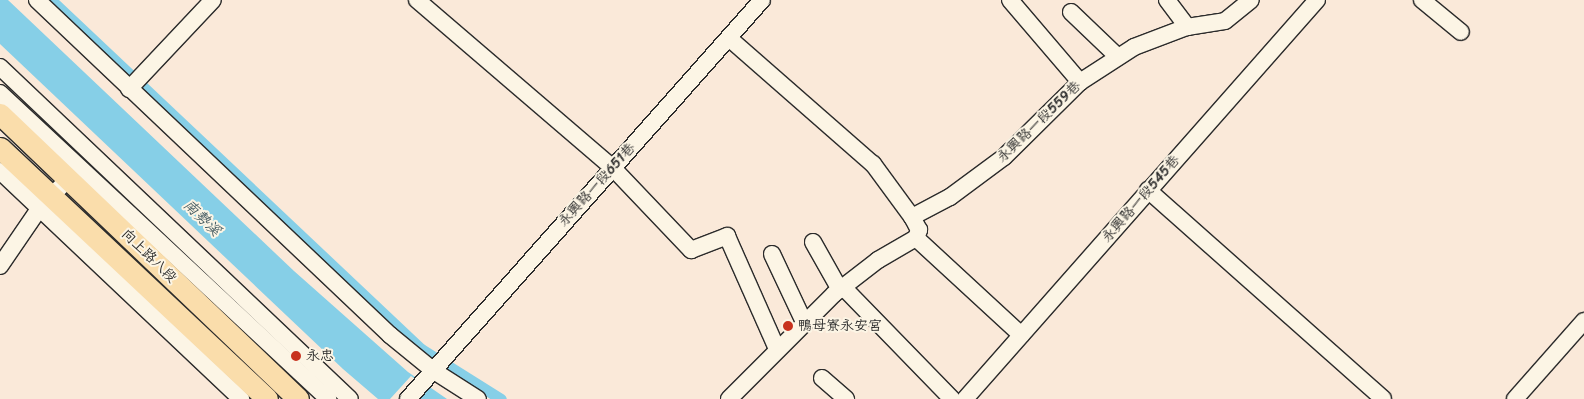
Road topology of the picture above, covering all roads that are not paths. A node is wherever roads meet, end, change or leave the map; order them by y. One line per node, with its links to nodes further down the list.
1 (37, 0): 17 (street)
2 (213, 0): 17 (street)
3 (417, 0): 21 (street)
4 (762, 0): 13 (street, 永興路一段651巷)
5 (1010, 0): 16 (street)
6 (1167, 0): 11 (street)
7 (1251, 0): 11 (street, 永興路一段559巷)
8 (1317, 0): 24 (street, 永興路一段545巷)
9 (1422, 0): 12 (street)
10 (1071, 12): 14 (street)
11 (1187, 27): 14 (street, 永興路一段559巷)
12 (1460, 32)
13 (730, 39): 21 (street, 永興路一段651巷); 26 (street)
14 (1117, 56): 16 (street, 永興路一段559巷)
15 (0, 67): 42 (street)
16 (1080, 82): 26 (street, 永興路一段559巷)
17 (129, 89): 36 (street)
18 (0, 93): 23 (street)
19 (0, 114): 23 (main road, 向上路八段)
20 (0, 148): 25 (main road, 向上路八段)
21 (612, 167): 35 (street); 36 (street, 永興路一段651巷)
22 (0, 171): 25 (street)
23 (74, 174): 25 (street); 40 (main road, 向上路八段); 41 (street)
24 (1148, 190): 34 (street, 永興路一段545巷); 49 (street)
25 (45, 203): 30 (street); 38 (street); 39 (main road, 向上路八段)
26 (912, 217): 27 (street)
27 (916, 238): 31 (street); 34 (street)
28 (814, 242): 31 (street)
29 (772, 254): 33 (street)
30 (0, 266)
31 (842, 289): 33 (street); 47 (street)
32 (1584, 321): 50 (street)
33 (804, 322): 35 (street)
34 (1021, 335): 48 (street, 永興路一段545巷)
35 (777, 349): 45 (street)
36 (434, 371): 43 (street, 永興路一段651巷); 44 (street)
37 (822, 378): 46 (street)
38 (241, 399)
39 (267, 399)
40 (298, 399)
41 (328, 399)
42 (350, 399)
43 (408, 399)
44 (478, 399)
45 (729, 399)
46 (846, 399)
47 (952, 399)
48 (965, 399)
49 (1384, 399)
50 (1515, 399)

